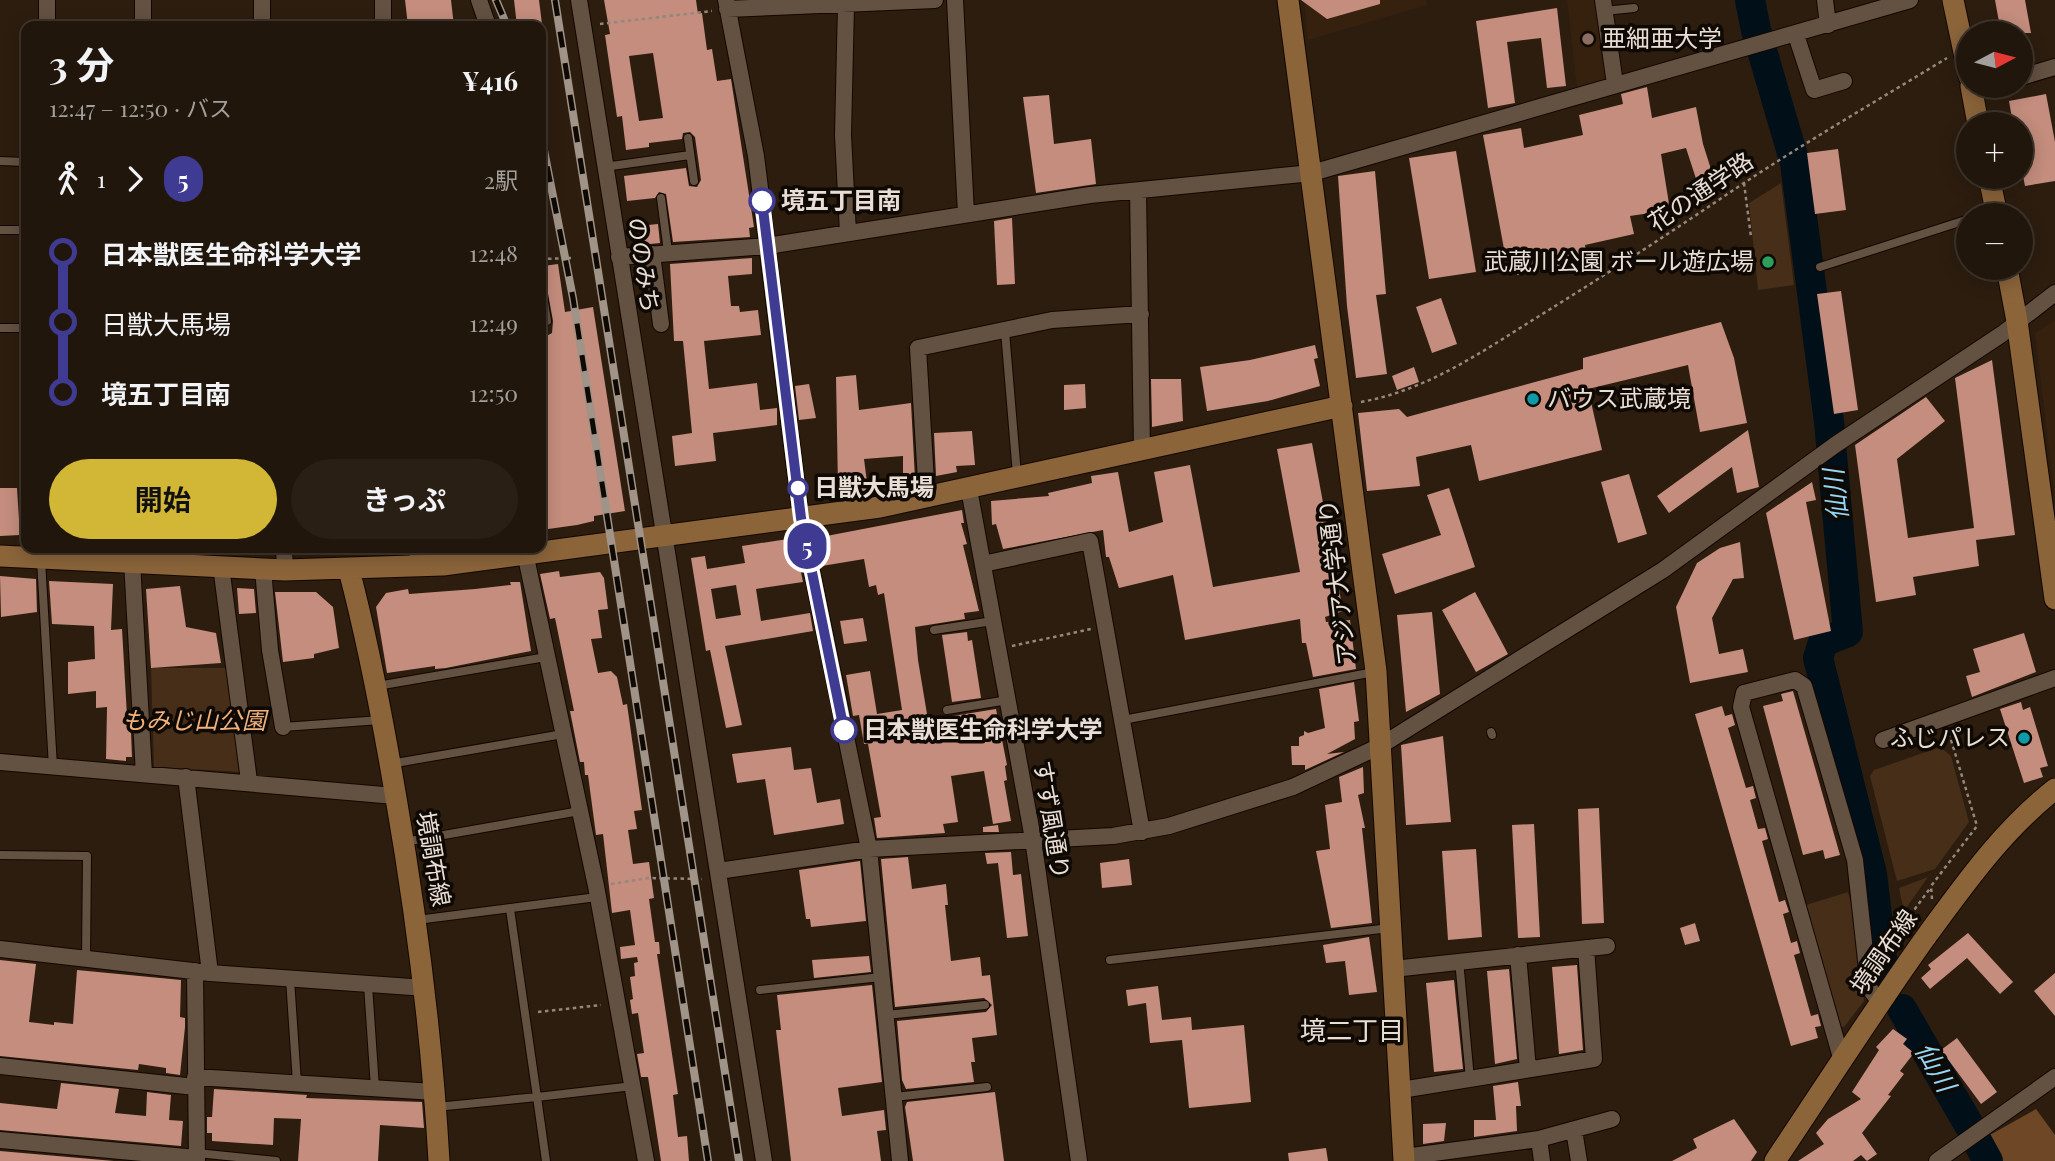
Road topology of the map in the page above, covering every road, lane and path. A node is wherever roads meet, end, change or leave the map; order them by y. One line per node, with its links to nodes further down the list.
1 (47, 0): 17 (street)
2 (143, 0): 18 (street)
3 (262, 0): 19 (street)
4 (383, 0): 20 (street)
5 (479, 0): 21 (street)
6 (579, 0): 23 (street, ののみち)
7 (935, 0): 14 (street)
8 (955, 0): 41 (street)
9 (1288, 0): 36 (street, アジア大学通り)
10 (1825, 0): 24 (street)
11 (1910, 0): 24 (street)
12 (1953, 0): 22 (street)
13 (726, 5): 14 (street); 23 (path); 47 (street)
14 (846, 5): 45 (street)
15 (1604, 5): 16 (lane); 30 (street)
16 (1634, 8)
17 (47, 21)
18 (143, 21)
19 (262, 21)
20 (383, 21)
21 (486, 21)
22 (1957, 21)
23 (583, 26): 35 (street, ののみち)
24 (1828, 26): 25 (street)
25 (1796, 35): 29 (street); 30 (street)
26 (1956, 54): 38 (path, 花の通学路)
27 (2055, 68): 28 (street)
28 (2034, 74)
29 (1844, 81)
30 (1615, 84): 36 (street)
31 (688, 138): 32 (lane)
32 (690, 155): 35 (lane); 37 (lane)
33 (0, 161): 34 (lane)
34 (21, 162)
35 (604, 166): 49 (street, ののみち)
36 (1312, 173): 39 (street); 63 (street, アジア大学通り)
37 (694, 181)
38 (1744, 183): 46 (path); 63 (path, 花の通学路)
39 (1138, 191): 41 (street); 55 (street)
40 (661, 198): 48 (lane)
41 (967, 214): 45 (street)
42 (1956, 223): 52 (lane)
43 (0, 230): 44 (lane)
44 (21, 230)
45 (848, 233): 47 (street)
46 (1751, 237)
47 (767, 246): 48 (street); 68 (street)
48 (660, 253): 49 (street); 59 (street)
49 (619, 257): 69 (street, ののみち)
50 (571, 258): 51 (path)
51 (546, 259)
52 (1820, 267)
53 (2009, 280): 58 (street)
54 (2055, 292): 58 (street)
55 (1141, 314): 62 (street); 64 (street)
56 (546, 315): 57 (lane)
57 (547, 321)
58 (2017, 321): 84 (street); 101 (street)
59 (661, 324)
60 (0, 328): 61 (lane)
61 (21, 328)
62 (1004, 331): 65 (lane); 67 (street)
63 (1342, 406): 64 (street); 90 (street, アジア大学通り)
64 (1142, 450): 65 (street)
65 (1017, 479): 66 (street)
66 (969, 489): 67 (street); 79 (street, すず風通り)
67 (928, 498): 68 (street)
68 (801, 518): 69 (street); 114 (street)
69 (665, 536): 70 (street); 116 (street, ののみち)
70 (546, 549)
71 (66, 553): 77 (street); 78 (street)
72 (284, 553): 82 (street)
73 (489, 553): 76 (street)
74 (524, 553): 89 (street)
75 (0, 556): 77 (street)
76 (418, 557): 83 (street)
77 (41, 558): 104 (lane)
78 (132, 562): 80 (street); 105 (street)
79 (983, 564): 85 (street, すず風通り); 86 (street)
80 (220, 566): 81 (street); 107 (street)
81 (263, 569): 82 (street); 97 (street)
82 (285, 570): 83 (street)
83 (349, 570): 92 (street, 境調布線)
84 (2055, 599)
85 (993, 621): 87 (lane); 88 (street, すず風通り)
86 (1105, 626): 88 (path); 95 (street)
87 (934, 630)
88 (998, 649): 93 (street, すず風通り)
89 (546, 657): 92 (lane); 99 (street)
90 (1376, 671): 95 (lane); 101 (street, アジア大学通り)
91 (2055, 678): 100 (street)
92 (377, 686): 96 (street, 境調布線)
93 (1008, 701): 94 (lane); 112 (street, すず風通り)
94 (947, 710)
95 (1123, 719): 111 (street)
96 (383, 720): 97 (lane); 103 (street, 境調布線)
97 (283, 727)
98 (1949, 731): 117 (path)
99 (563, 734): 103 (lane); 110 (street)
100 (1883, 740)
101 (1380, 746): 111 (street); 122 (street, アジア大学通り)
102 (0, 762): 104 (street)
103 (390, 764): 109 (street, 境調布線)
104 (53, 766): 105 (street)
105 (144, 774): 106 (street)
106 (186, 777): 107 (street); 132 (street)
107 (248, 781): 109 (street)
108 (2055, 789): 139 (street, 境調布線)
109 (396, 796): 113 (street, 境調布線)
110 (580, 811): 113 (lane); 118 (street)
111 (1142, 832): 112 (street)
112 (1033, 839): 114 (street); 169 (street, すず風通り)
113 (404, 842): 121 (street, 境調布線)
114 (869, 849): 116 (street); 133 (street)
115 (0, 855): 128 (lane)
116 (719, 875): 118 (path); 167 (street, ののみち)
117 (1931, 886): 119 (path); 123 (path)
118 (596, 891): 120 (lane); 138 (street)
119 (1937, 903)
120 (509, 909): 121 (lane); 141 (lane)
121 (417, 920): 136 (street, 境調布線)
122 (1390, 928): 129 (lane); 131 (street, アジア大学通り)
123 (1898, 932)
124 (1607, 946): 125 (street)
125 (1586, 948): 127 (street); 145 (street)
126 (0, 949): 128 (street)
127 (1518, 955): 130 (street); 145 (street)
128 (86, 959): 132 (street)
129 (1110, 960)
130 (1459, 960): 131 (street); 147 (lane)
131 (1393, 969): 153 (street, アジア大学通り)
132 (203, 972): 134 (street); 148 (street)
133 (881, 977): 137 (lane); 142 (street)
134 (290, 979): 135 (street); 149 (lane)
135 (368, 985): 136 (street); 152 (lane)
136 (426, 988): 156 (street, 境調布線)
137 (760, 990)
138 (618, 1002): 141 (path); 150 (street)
139 (1880, 1002): 143 (street, 境調布線); 143 (street)
140 (985, 1005): 142 (lane)
141 (525, 1014): 154 (lane)
142 (886, 1015): 155 (street)
143 (1842, 1060): 172 (street, 境調布線)
144 (0, 1066): 148 (street)
145 (1528, 1069): 147 (street)
146 (2055, 1077): 173 (street)
147 (1470, 1079): 153 (street)
148 (195, 1082): 149 (street); 161 (street)
149 (297, 1083): 152 (street)
150 (633, 1086): 154 (lane); 166 (street)
151 (987, 1087): 155 (lane)
152 (375, 1088): 156 (street)
153 (1401, 1090): 162 (street, アジア大学通り)
154 (537, 1097): 156 (lane); 165 (lane)
155 (894, 1097): 168 (street)
156 (436, 1100): 164 (street, 境調布線)
157 (1612, 1119): 158 (street)
158 (1574, 1130): 159 (street); 171 (street)
159 (1539, 1139): 162 (street); 170 (street)
160 (0, 1140): 161 (street)
161 (197, 1157): 163 (lane)
162 (1404, 1159)
163 (276, 1161)
164 (439, 1161)
165 (546, 1161)
166 (646, 1161)
167 (764, 1161)
168 (900, 1161)
169 (1079, 1161)
170 (1542, 1161)
171 (1579, 1161)
172 (1775, 1161)
173 (1937, 1161)

